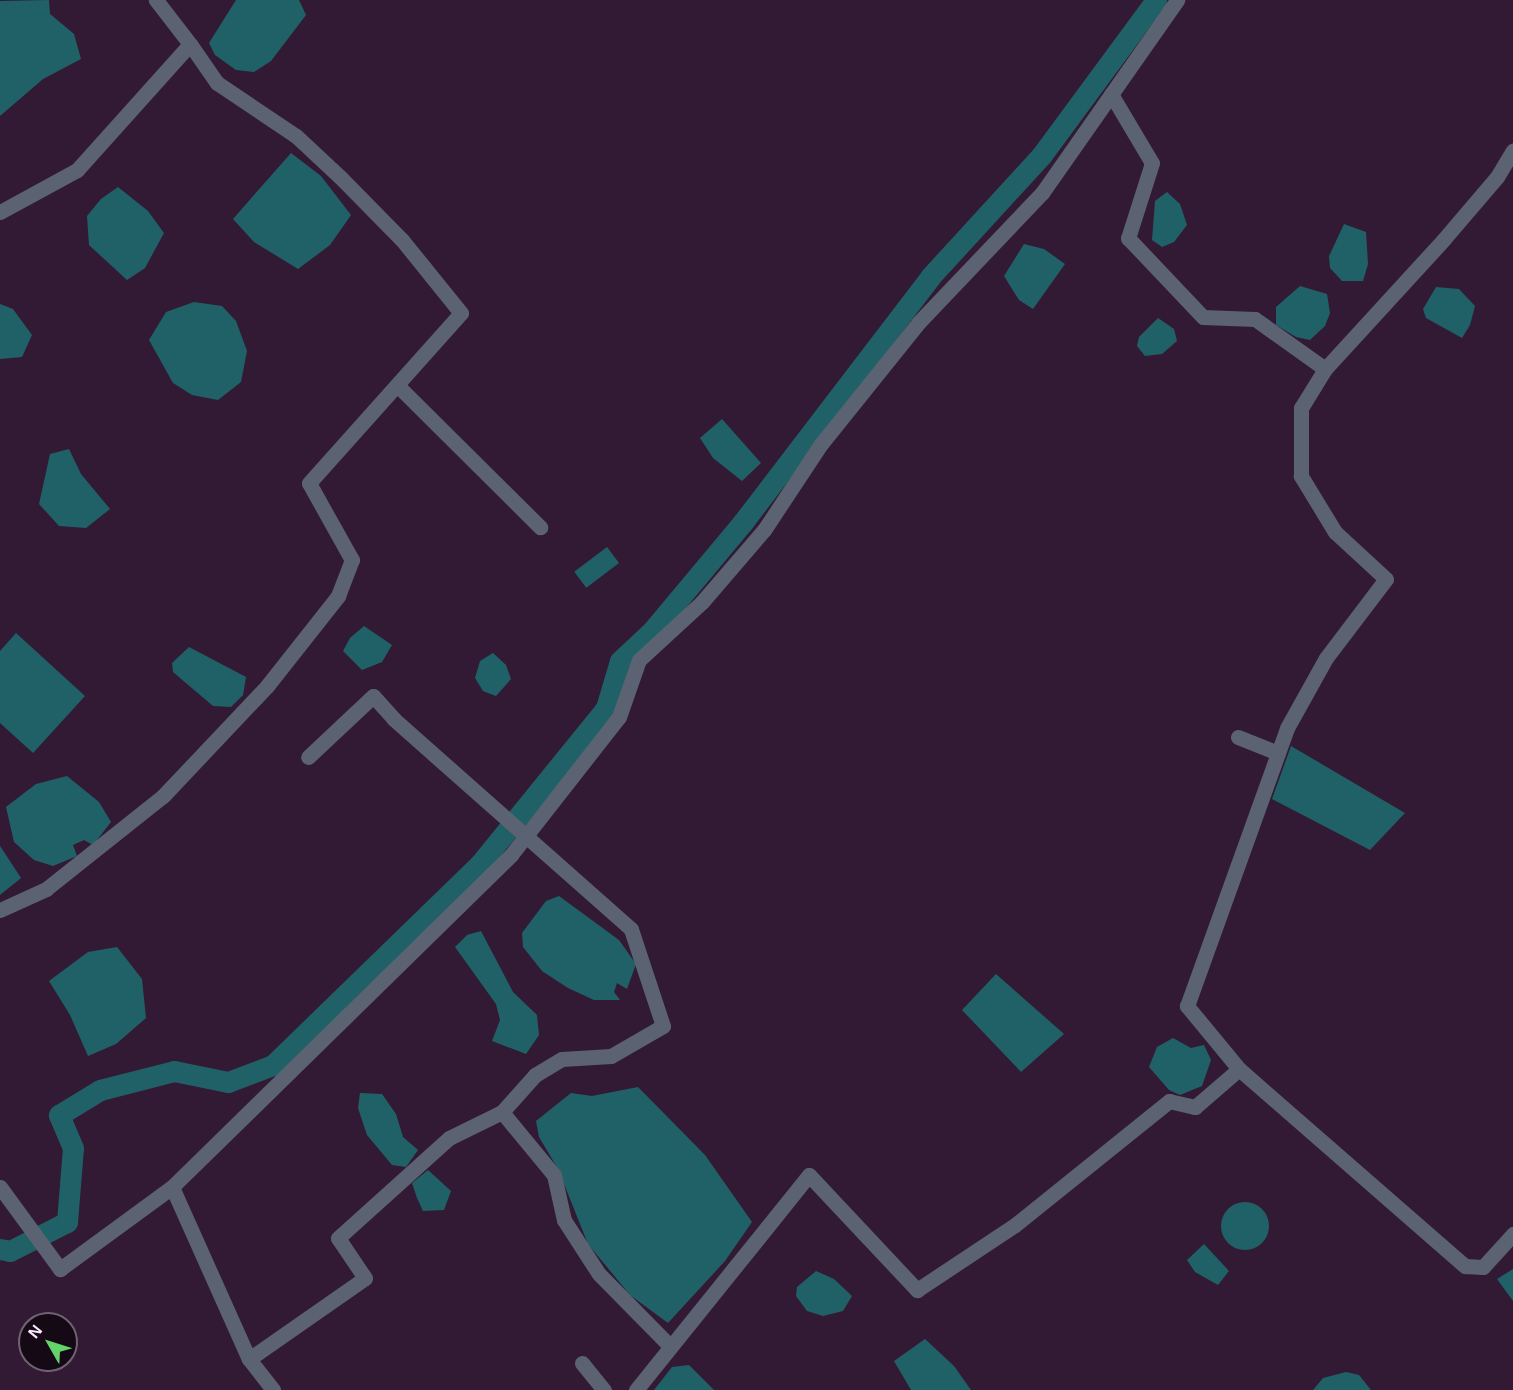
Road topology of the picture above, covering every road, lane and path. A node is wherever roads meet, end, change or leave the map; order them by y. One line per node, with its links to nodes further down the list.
1 (156, 0): 3 (street)
2 (1177, 0): 4 (street)
3 (190, 44): 6 (street); 8 (street)
4 (1111, 94): 7 (street); 17 (street)
5 (1513, 150): 7 (street)
6 (0, 212)
7 (1325, 369): 11 (street)
8 (397, 385): 9 (street); 13 (street)
9 (540, 526)
10 (1238, 737): 11 (street)
11 (1278, 753): 14 (street)
12 (308, 757): 15 (street)
13 (0, 910)
14 (1239, 1069): 18 (street); 19 (street)
15 (502, 1112): 19 (street); 20 (street)
16 (0, 1186): 17 (street)
17 (172, 1187): 20 (street)
18 (1513, 1234)
19 (670, 1347): 24 (street)
20 (249, 1359): 22 (street)
21 (582, 1363): 23 (street)
22 (273, 1390)
23 (604, 1390)
24 (636, 1390)

